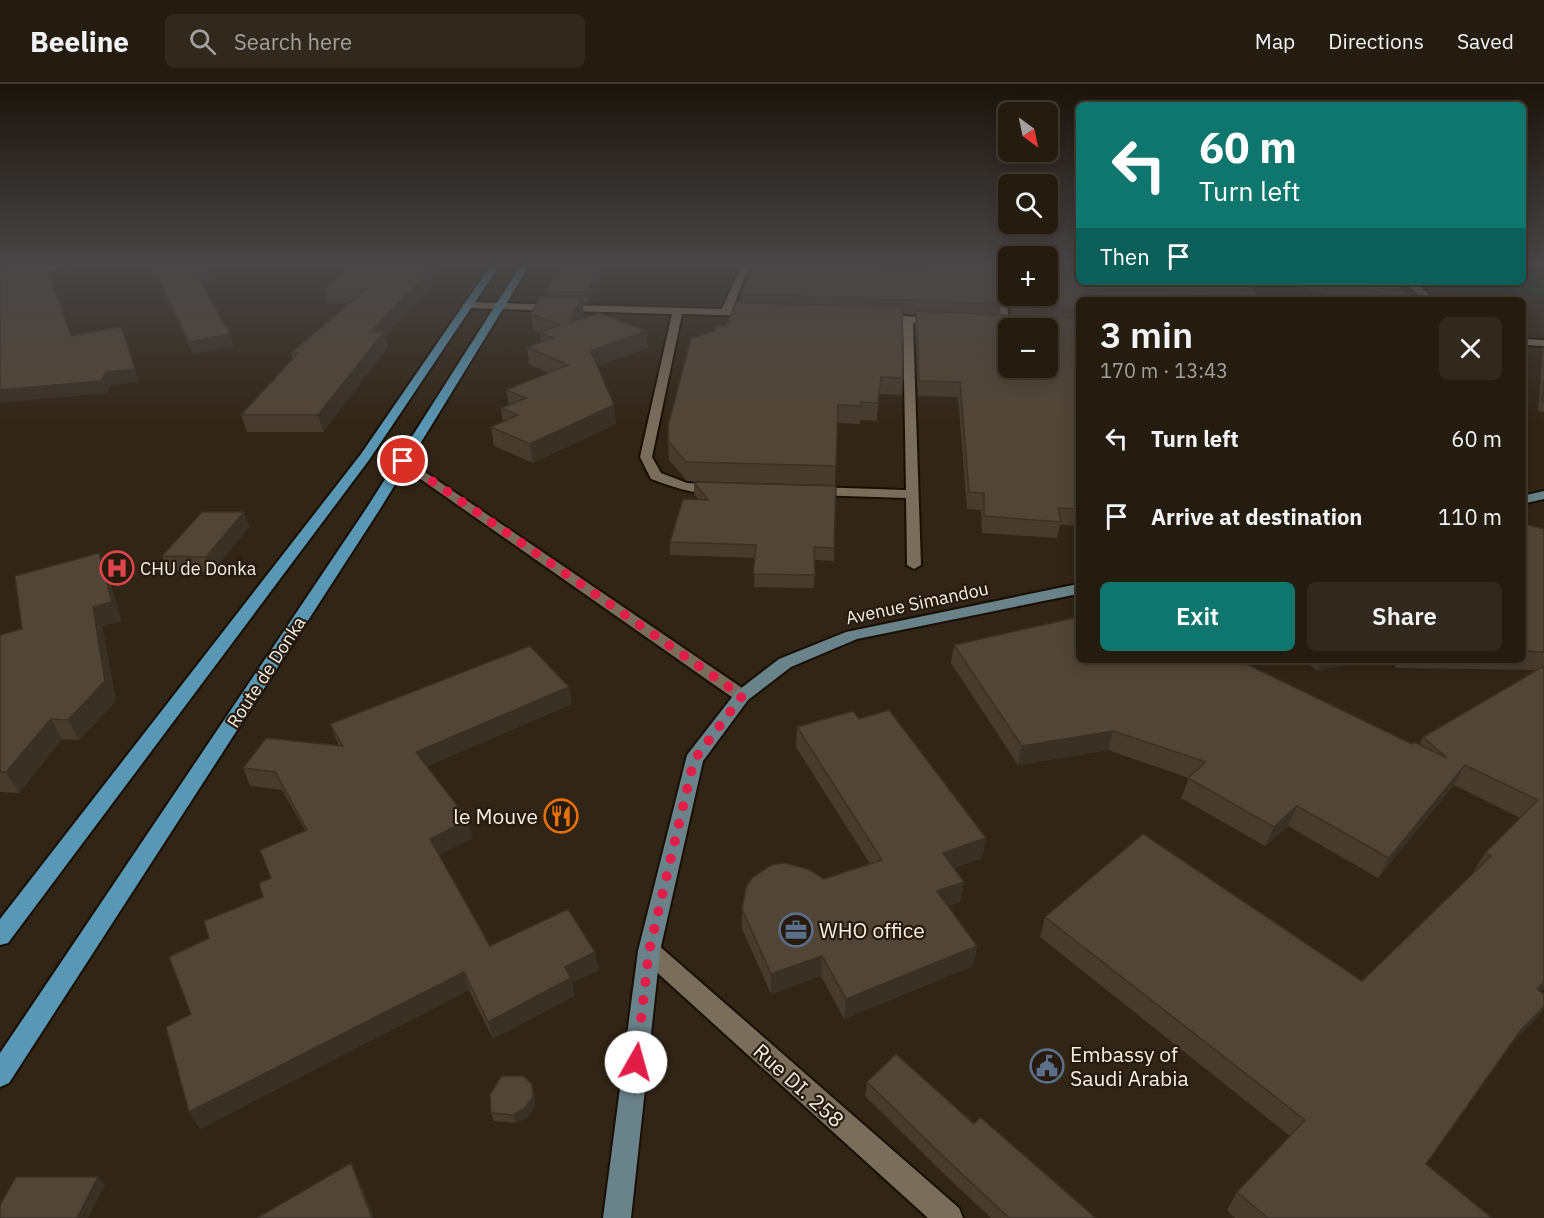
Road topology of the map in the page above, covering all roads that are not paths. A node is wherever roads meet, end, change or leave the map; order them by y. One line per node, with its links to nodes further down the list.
1 (458, 318): 18 (main road)
2 (492, 318): 9 (main road, Route de Donka)
3 (676, 318): 10 (street)
4 (874, 318): 5 (street)
5 (908, 320): 6 (street); 12 (street)
6 (952, 321)
7 (1526, 342): 8 (street)
8 (1544, 343)
9 (403, 461): 17 (street); 20 (main road, Route de Donka)
10 (733, 488)
11 (805, 490): 12 (street)
12 (912, 494): 15 (street)
13 (1544, 495): 14 (main road)
14 (1526, 500)
15 (914, 565)
16 (1076, 590): 17 (main road, Avenue Simandou)
17 (742, 696): 19 (main road, Avenue Simandou)
18 (0, 936)
19 (649, 951): 21 (main road, Avenue Simandou); 22 (street, Rue DI. 258)
20 (0, 1075)
21 (617, 1218)
22 (949, 1218)

